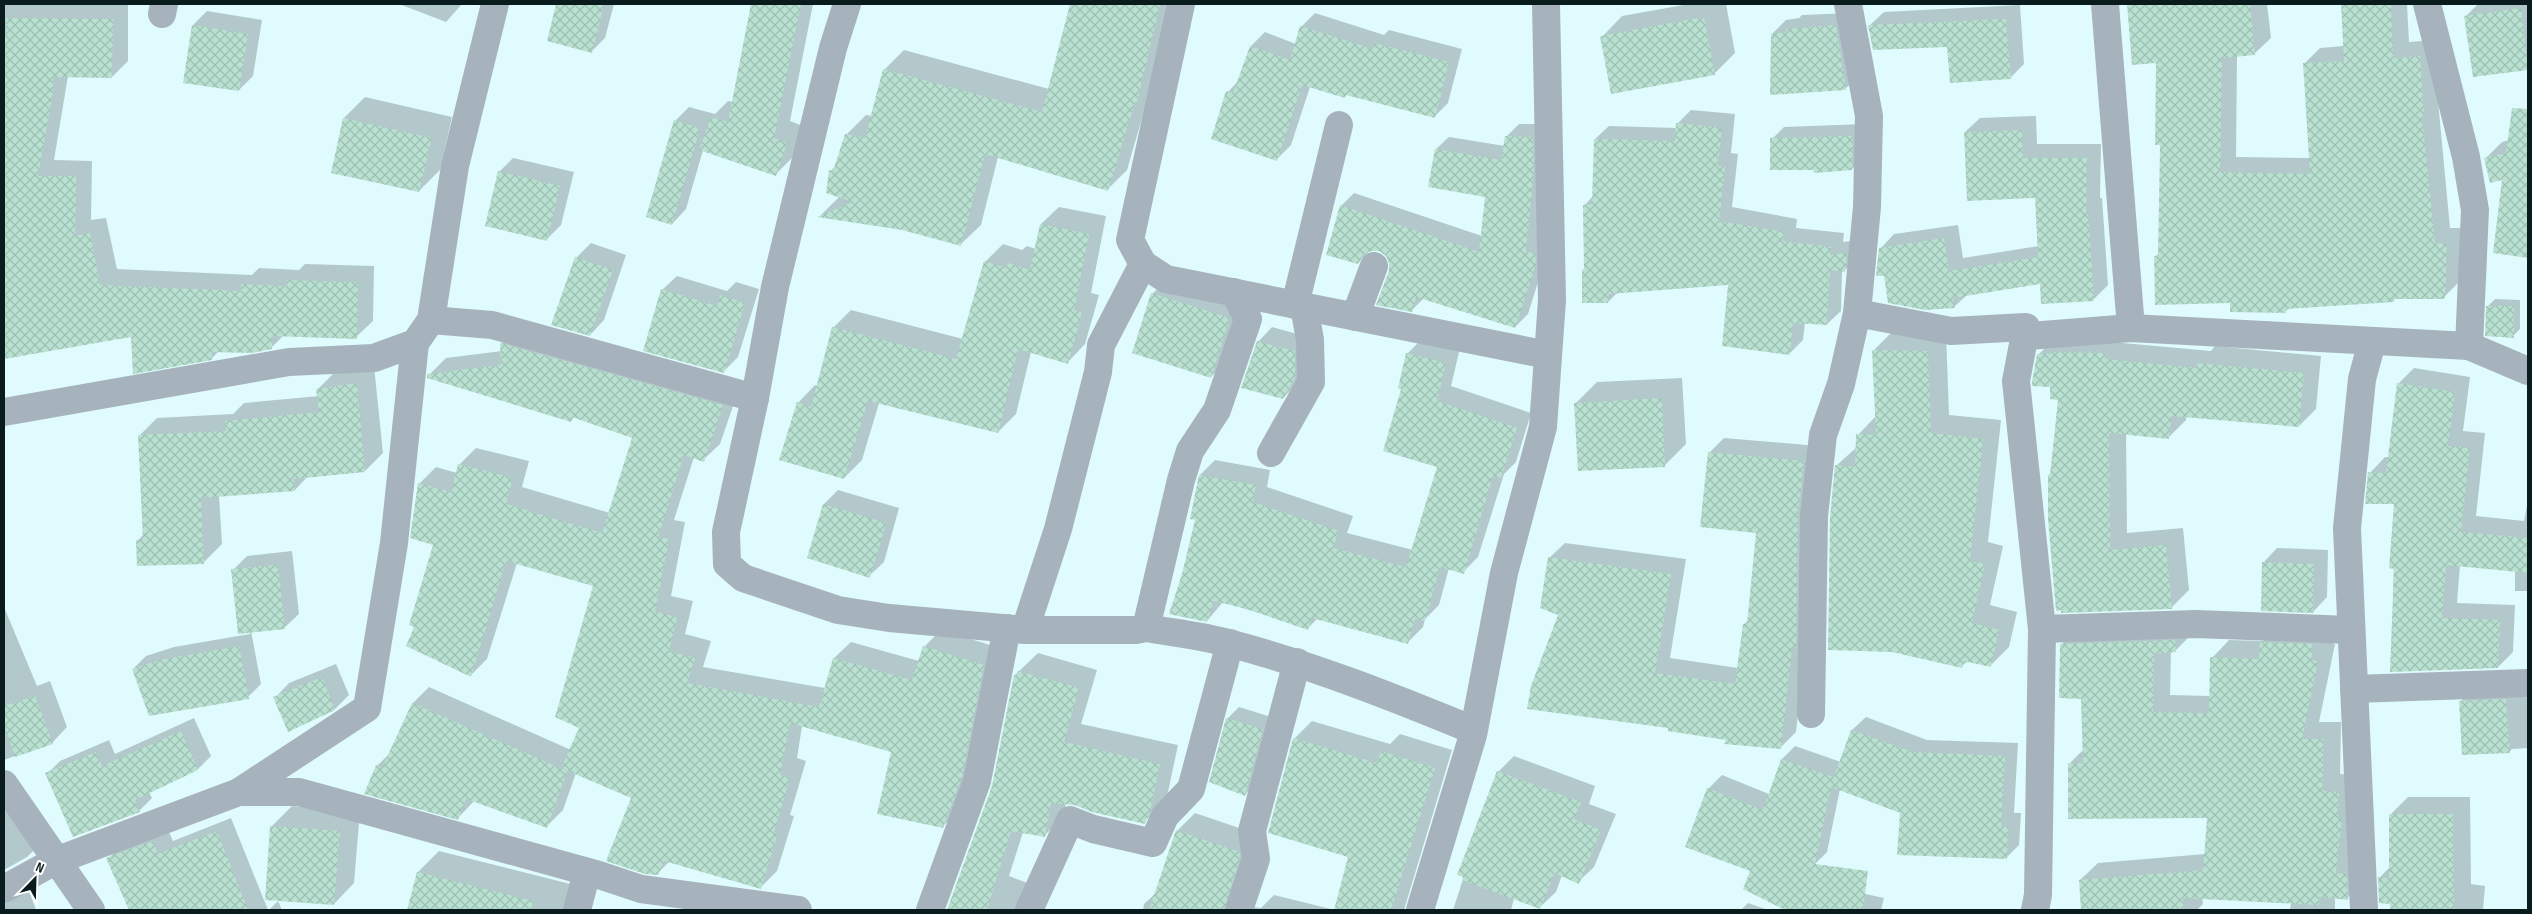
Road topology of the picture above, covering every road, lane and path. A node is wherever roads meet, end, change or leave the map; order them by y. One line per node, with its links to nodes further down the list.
1 (495, 4): 15 (street)
2 (847, 4): 23 (street)
3 (1181, 4): 9 (street)
4 (1848, 4): 13 (street)
5 (2105, 4): 16 (street)
6 (2433, 5): 20 (street)
7 (1540, 7): 21 (street)
8 (1339, 125): 12 (street)
9 (1143, 264): 11 (street); 27 (street)
10 (1374, 266): 14 (street)
11 (1234, 292): 12 (street); 26 (street)
12 (1299, 305): 14 (street); 25 (street)
13 (1857, 313): 17 (street); 34 (street)
14 (1355, 317): 21 (street)
15 (431, 320): 19 (street); 23 (street)
16 (2131, 328): 17 (street); 18 (street)
17 (2028, 336): 28 (street)
18 (2372, 342): 20 (street); 29 (street)
19 (415, 343): 24 (street); 37 (street)
20 (2469, 346): 22 (street)
21 (1548, 355): 35 (street)
22 (2528, 371)
23 (755, 398): 27 (street)
24 (4, 412)
25 (1271, 453)
26 (1146, 628): 27 (street); 30 (street)
27 (1016, 629): 44 (street)
28 (2042, 629): 29 (street); 48 (street)
29 (2350, 630): 33 (street)
30 (1230, 643): 31 (street); 45 (street)
31 (1297, 662): 35 (street); 46 (street)
32 (2528, 683): 33 (street)
33 (2354, 688): 49 (street)
34 (1811, 714)
35 (1474, 730): 47 (street)
36 (4, 784): 38 (street)
37 (239, 792): 38 (street); 39 (street)
38 (55, 861): 40 (street); 41 (street)
39 (587, 872): 42 (street); 43 (street)
40 (4, 889)
41 (91, 910)
42 (577, 910)
43 (798, 910)
44 (930, 910)
45 (1029, 910)
46 (1239, 910)
47 (1420, 910)
48 (2035, 910)
49 (2364, 910)

